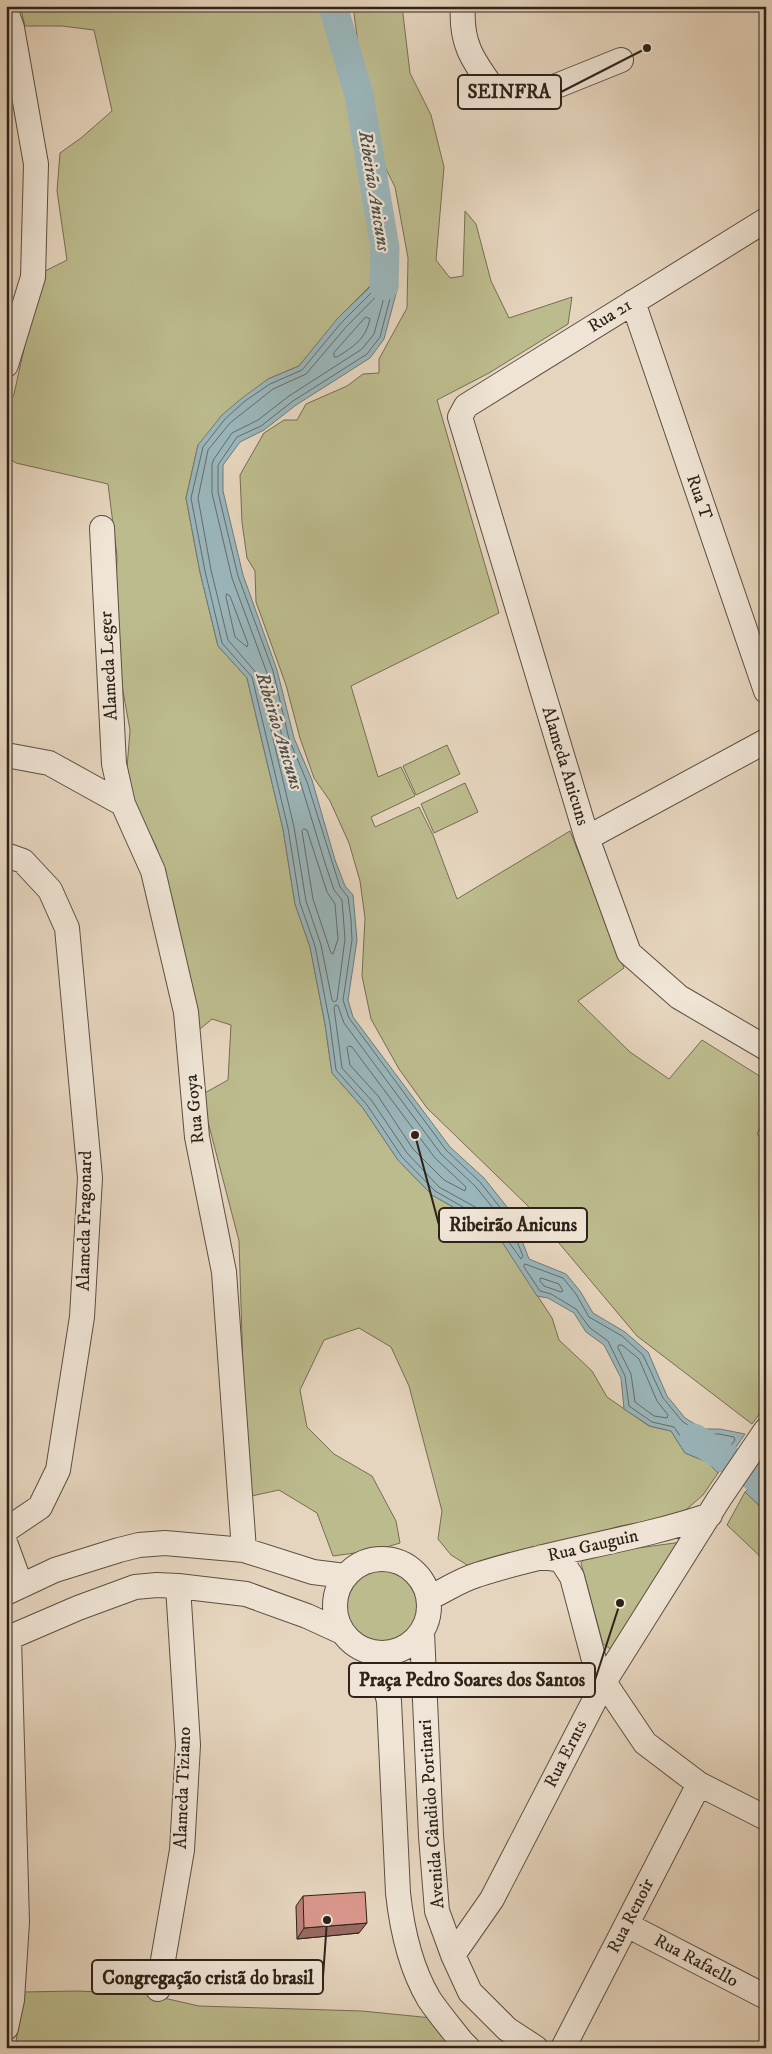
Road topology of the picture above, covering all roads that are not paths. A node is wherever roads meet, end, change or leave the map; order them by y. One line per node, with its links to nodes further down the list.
1 (463, 6): 3 (street)
2 (6, 11): 6 (street)
3 (621, 60)
4 (766, 220): 5 (street, Rua 21)
5 (633, 302): 7 (street, Rua 21); 9 (street, Rua T)
6 (6, 365)
7 (460, 417): 13 (street, Alameda Anicuns)
8 (102, 528): 12 (street, Alameda Leger)
9 (766, 691)
10 (766, 741): 13 (street)
11 (6, 755): 12 (street)
12 (123, 804): 20 (street, Rua Goya)
13 (587, 838): 15 (street, Alameda Anicuns)
14 (6, 855): 18 (street, Alameda Fragonard)
15 (766, 1048)
16 (766, 1430): 17 (street, Rua Ernts)
17 (714, 1507): 21 (street, Rua Gauguin); 32 (street, Rua Ernts)
18 (6, 1530)
19 (6, 1545): 26 (street)
20 (244, 1550): 24 (street); 26 (street)
21 (542, 1557): 23 (street, Rua Gauguin); 32 (street)
22 (416, 1572): 23 (street, Rua Gauguin); 24 (street); 27 (street)
23 (475, 1575): 27 (street, Rua Gauguin)
24 (346, 1576): 28 (street)
25 (178, 1586): 28 (street); 30 (street); 37 (street, Alameda Tiziano)
26 (14, 1590)
27 (429, 1598): 29 (street)
28 (342, 1632): 31 (street)
29 (422, 1632): 31 (street); 36 (street, Avenida Cândido Portinari)
30 (7, 1638): 39 (street)
31 (368, 1651): 40 (street, Avenida Cândido Portinari)
32 (604, 1682): 33 (street); 36 (street, Rua Ernts)
33 (699, 1784): 34 (street); 35 (street, Rua Renoir)
34 (766, 1818)
35 (627, 1925): 38 (street, Rua Rafaello); 42 (street, Rua Renoir)
36 (453, 1955): 41 (street, Avenida Cândido Portinari)
37 (158, 1989)
38 (766, 1997)
39 (6, 2028)
40 (468, 2048)
41 (536, 2048)
42 (563, 2048)

